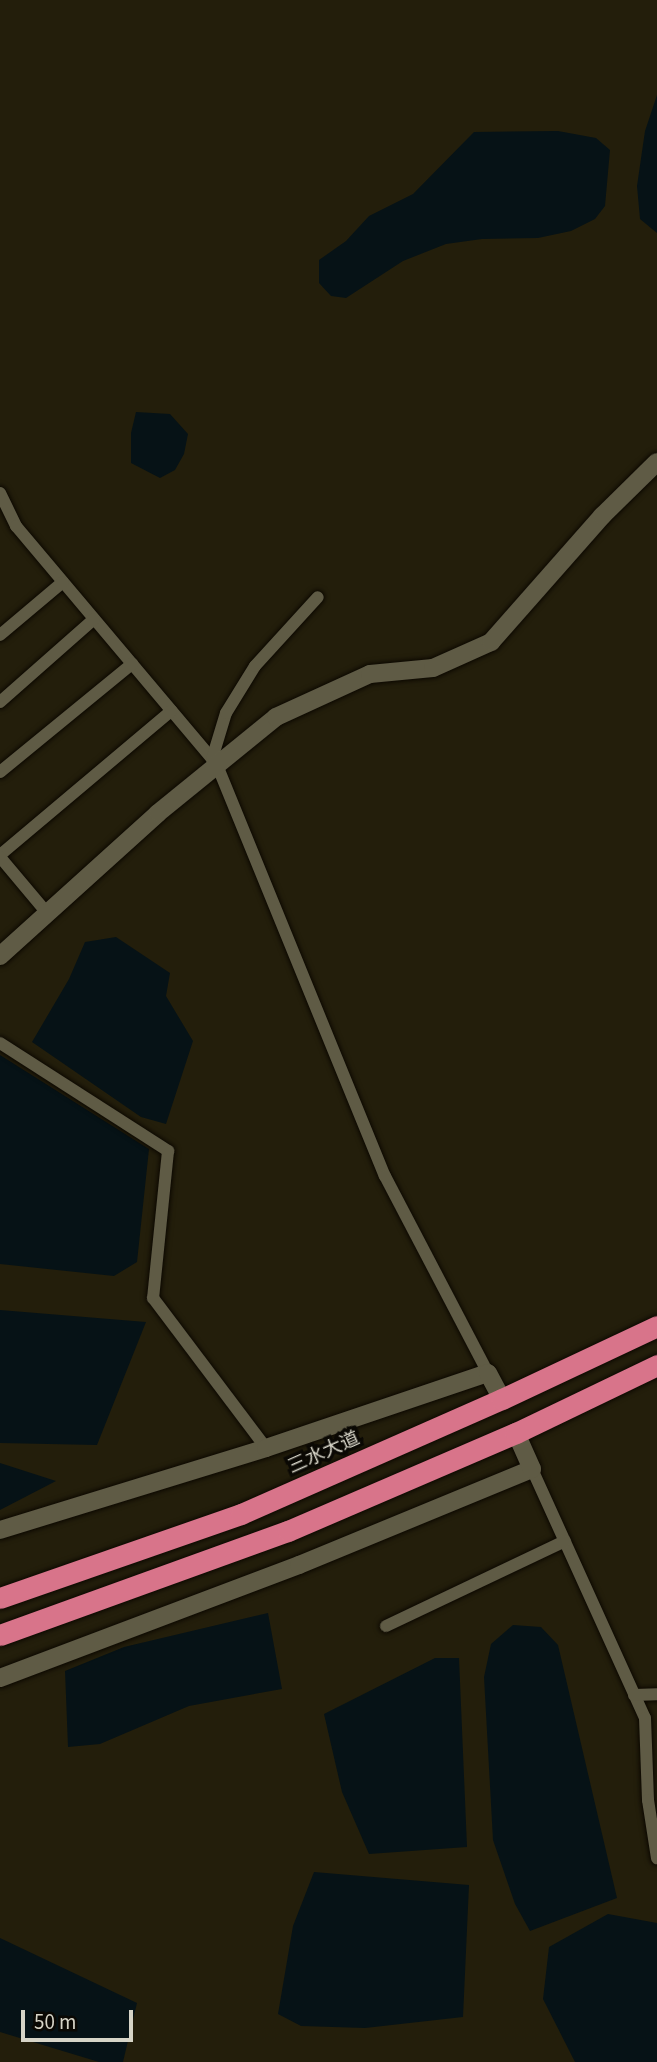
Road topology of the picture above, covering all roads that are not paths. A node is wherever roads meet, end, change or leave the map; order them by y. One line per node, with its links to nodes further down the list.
1 (657, 462): 10 (street)
2 (0, 493): 3 (street)
3 (63, 582): 5 (street); 6 (street)
4 (318, 597): 10 (street)
5 (94, 619): 7 (street); 8 (street)
6 (0, 635)
7 (132, 664): 9 (street); 11 (street)
8 (0, 702)
9 (171, 711): 10 (street); 12 (street)
10 (214, 762): 14 (street); 19 (street)
11 (0, 772)
12 (0, 856): 13 (street)
13 (5, 872): 14 (street)
14 (47, 913): 15 (street)
15 (0, 956)
16 (0, 1043): 22 (street)
17 (657, 1326): 20 (highway, 三水大道)
18 (657, 1365): 21 (highway)
19 (488, 1373): 20 (street); 22 (street)
20 (502, 1399): 26 (highway, 三水大道)
21 (516, 1433): 23 (street); 28 (highway)
22 (266, 1448): 24 (street)
23 (532, 1469): 25 (street); 29 (street)
24 (0, 1530)
25 (565, 1541): 27 (street); 31 (street)
26 (0, 1598)
27 (386, 1626)
28 (0, 1635)
29 (0, 1678)
30 (657, 1694): 31 (street)
31 (634, 1695): 32 (street)
32 (652, 1757): 33 (street)
33 (653, 1800): 34 (street)
34 (657, 1857)

